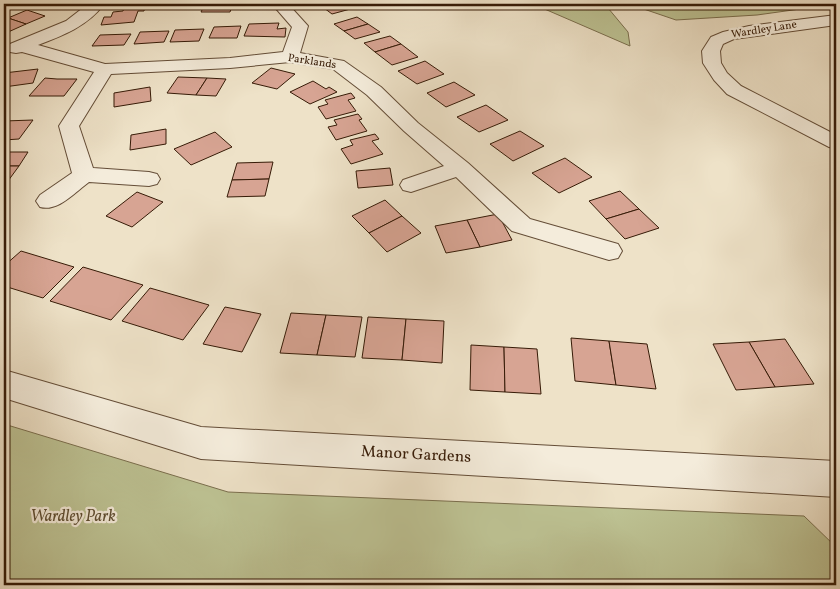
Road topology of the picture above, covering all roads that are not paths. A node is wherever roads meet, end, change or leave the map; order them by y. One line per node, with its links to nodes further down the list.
1 (96, 4): 4 (street)
2 (280, 4): 5 (street)
3 (836, 20): 7 (street, Wardley Lane)
4 (12, 50): 6 (street, Parklands)
5 (290, 57): 6 (street, Parklands); 8 (street, Parklands)
6 (105, 69): 9 (street)
7 (836, 143)
8 (460, 168): 11 (street); 13 (street, Parklands)
9 (84, 175): 10 (street); 12 (street)
10 (149, 179)
11 (411, 185)
12 (48, 201)
13 (609, 251)
14 (4, 384): 15 (street, Manor Gardens)
15 (836, 479)

